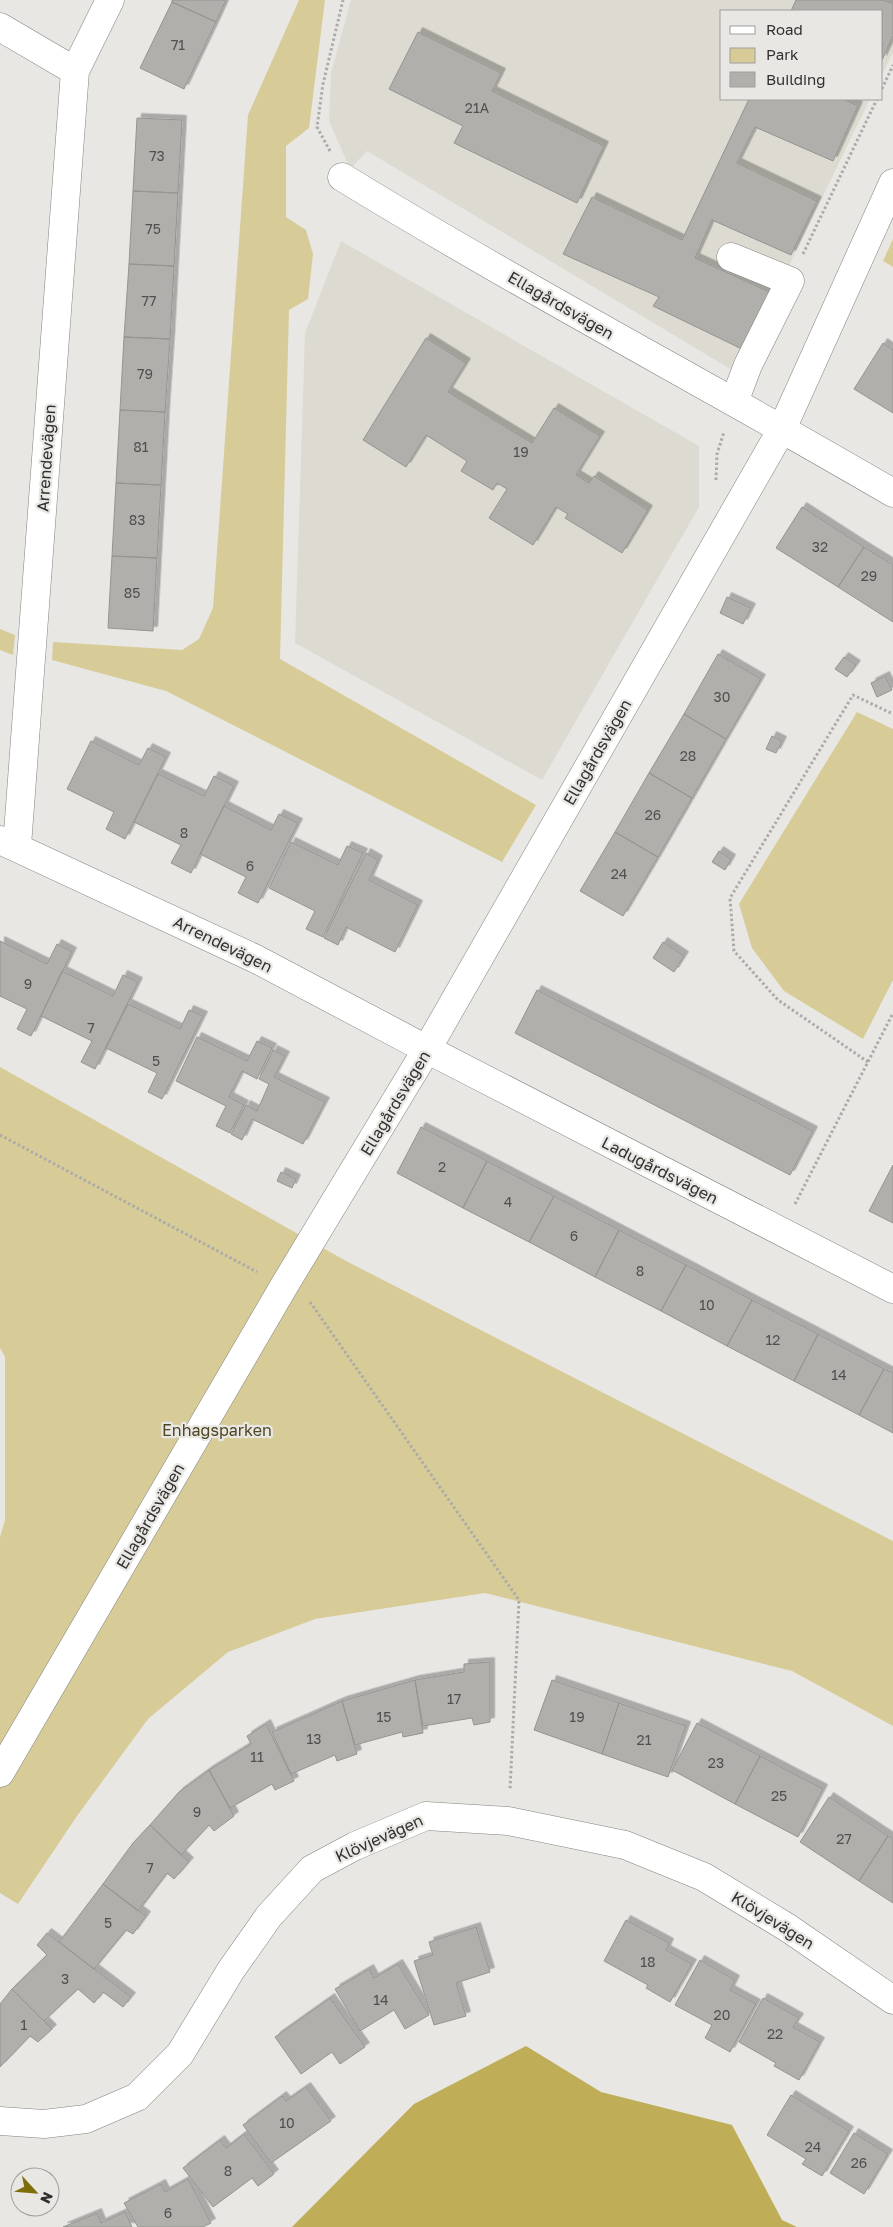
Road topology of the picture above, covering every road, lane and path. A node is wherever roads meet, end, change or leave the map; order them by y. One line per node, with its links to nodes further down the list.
1 (110, 0): 5 (street, Arrendevägen)
2 (343, 0): 8 (path)
3 (0, 27): 5 (street)
4 (893, 65): 6 (path)
5 (75, 71): 16 (street, Arrendevägen)
6 (883, 87)
7 (877, 100): 11 (path)
8 (342, 177): 12 (street, Ellagårdsvägen)
9 (893, 183): 13 (street, Ellagårdsvägen)
10 (731, 257): 11 (street)
11 (790, 281): 12 (street)
12 (734, 402): 13 (street, Ellagårdsvägen)
13 (782, 429): 14 (street); 18 (street, Ellagårdsvägen)
14 (893, 493)
15 (893, 714): 19 (path)
16 (8, 843): 18 (street, Arrendevägen)
17 (893, 1013): 19 (path)
18 (427, 1050): 21 (street, Ladugårdsvägen); 22 (street, Ellagårdsvägen)
19 (868, 1062): 21 (path)
20 (0, 1135): 22 (path)
21 (780, 1232): 23 (street, Ladugårdsvägen)
22 (284, 1286): 24 (street, Ellagårdsvägen); 25 (path)
23 (893, 1290)
24 (0, 1773)
25 (508, 1821): 26 (street, Klövjevägen); 27 (street, Klövjevägen)
26 (893, 2000)
27 (0, 2121)

